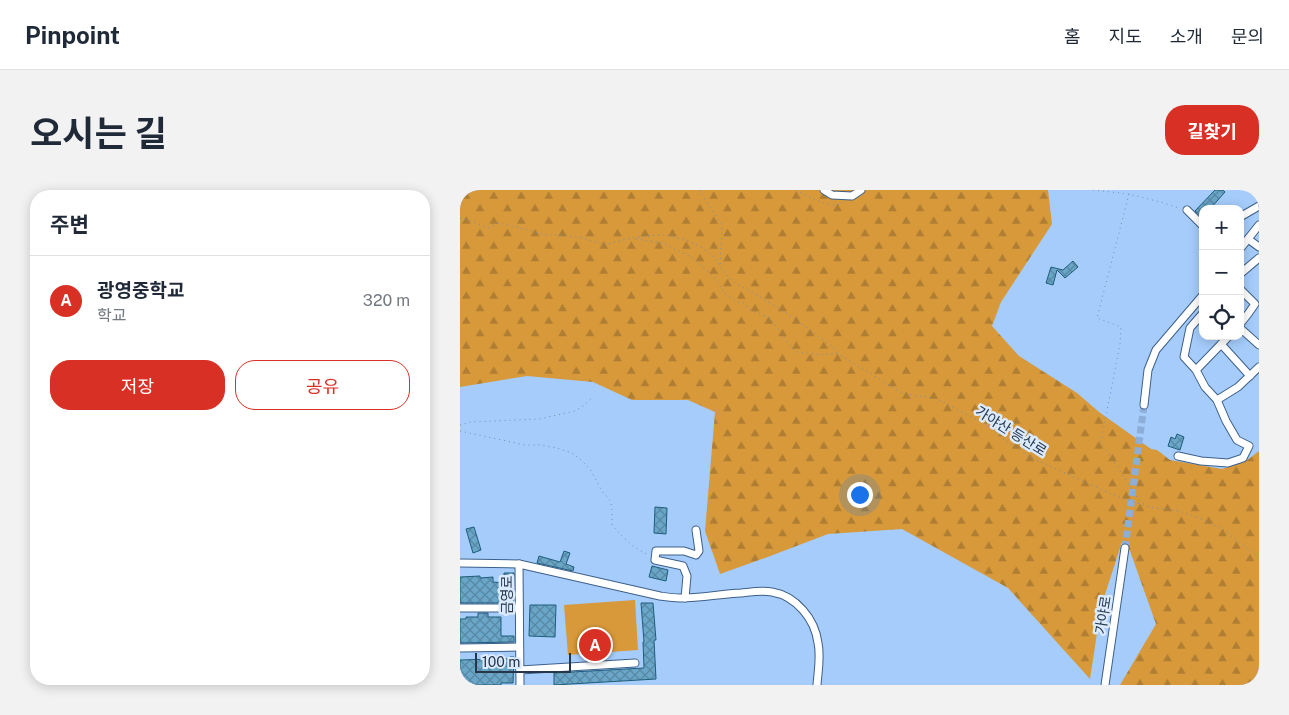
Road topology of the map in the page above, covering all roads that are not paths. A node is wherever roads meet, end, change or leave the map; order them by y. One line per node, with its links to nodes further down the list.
1 (824, 190): 2 (street)
2 (861, 190)
3 (1259, 206): 5 (street)
4 (1187, 210): 6 (street)
5 (1244, 215)
6 (1199, 222)
7 (1259, 225): 8 (street)
8 (1248, 239): 9 (street); 10 (street)
9 (1244, 244)
10 (1259, 247)
11 (1259, 258): 12 (street)
12 (1244, 271)
13 (1244, 294): 16 (street)
14 (1199, 300): 25 (street)
15 (1199, 318): 22 (street)
16 (1244, 319)
17 (1244, 332): 20 (street)
18 (1225, 340): 19 (street)
19 (1221, 344): 22 (street); 23 (street)
20 (1259, 345)
21 (1259, 367): 23 (street)
22 (1196, 370): 24 (street)
23 (1250, 376): 24 (street)
24 (1217, 400): 26 (street)
25 (1144, 405)
26 (1178, 456)
27 (696, 530): 31 (street)
28 (1125, 548): 40 (street, 가야로)
29 (460, 563): 30 (street, 금영로)
30 (519, 564): 31 (street); 33 (street, 금영로)
31 (685, 598): 39 (street)
32 (460, 608): 33 (street)
33 (519, 608): 34 (street, 금영로)
34 (519, 647): 35 (street); 37 (street, 금영로)
35 (460, 648)
36 (635, 663): 37 (street)
37 (520, 670): 38 (street, 금영로)
38 (520, 685)
39 (817, 685)
40 (1105, 685)

